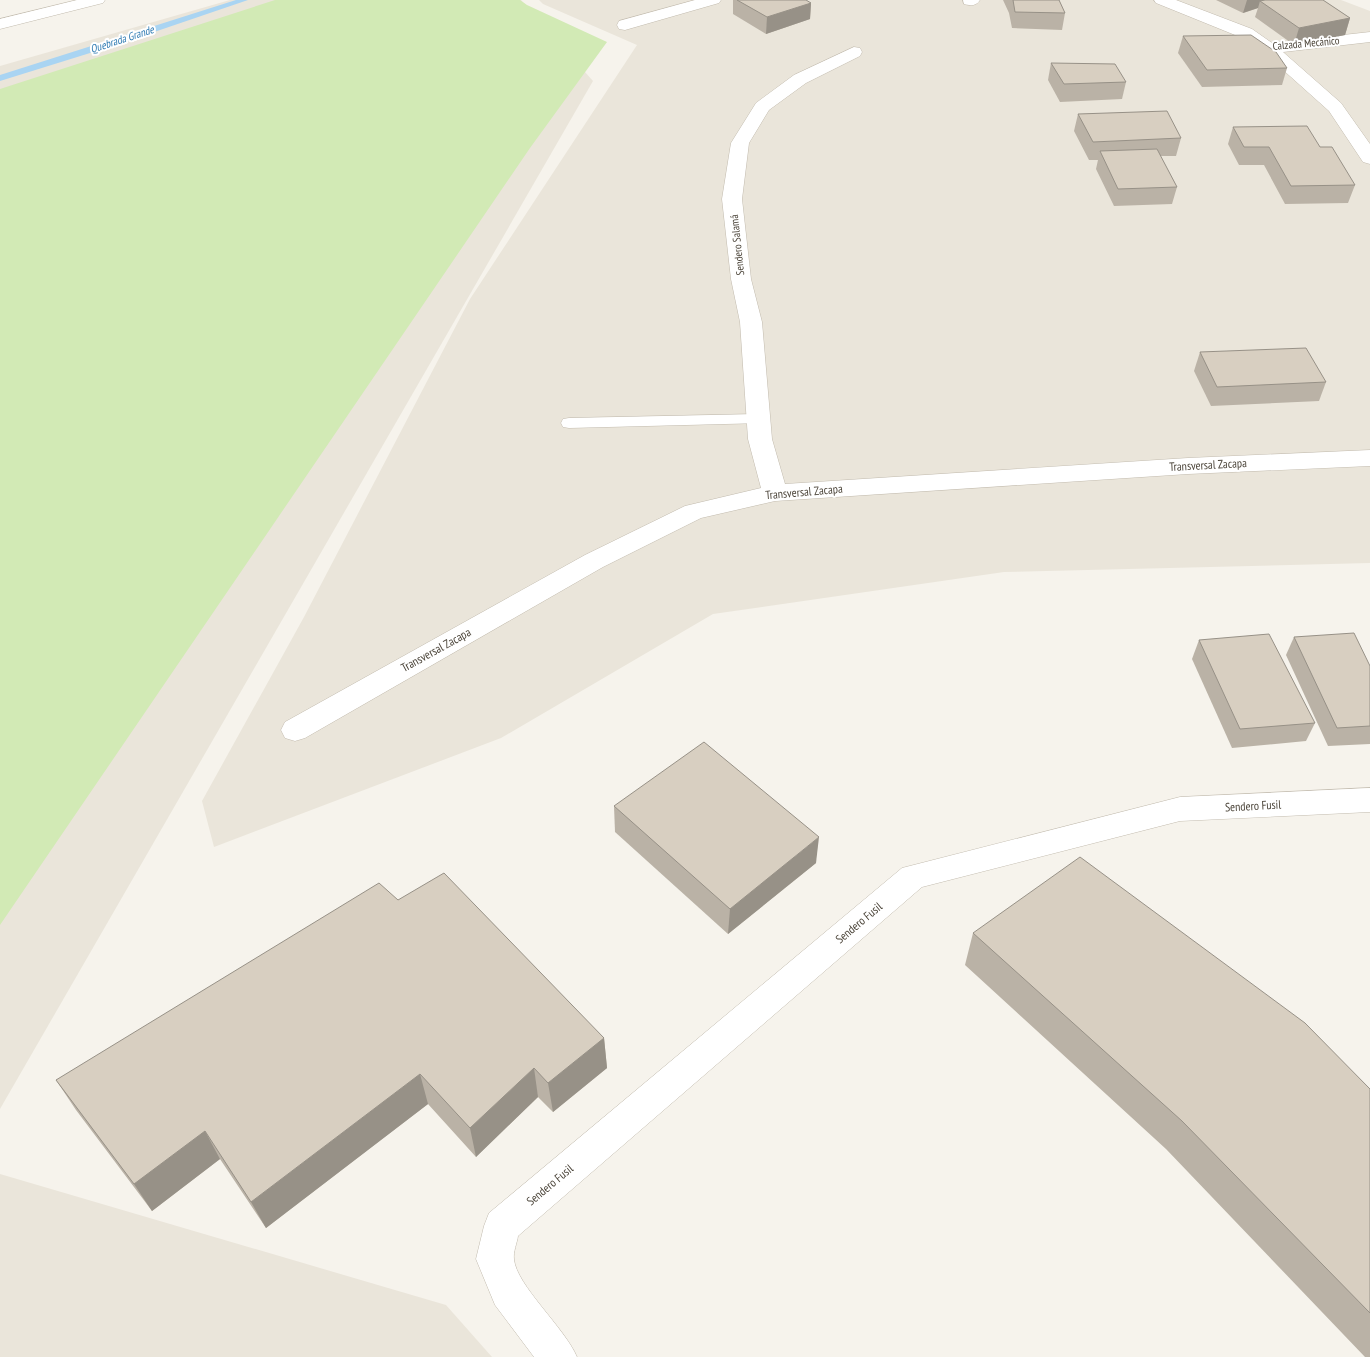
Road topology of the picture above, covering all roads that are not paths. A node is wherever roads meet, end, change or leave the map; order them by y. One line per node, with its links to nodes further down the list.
1 (97, 0): 4 (street)
2 (714, 0): 5 (street)
3 (1162, 0): 7 (street, Calzada Mecánico)
4 (0, 24)
5 (625, 25)
6 (1370, 37): 7 (street, Calzada Mecánico)
7 (1269, 48): 9 (street)
8 (854, 52): 10 (street, Sendero Salamá)
9 (1370, 158)
10 (758, 419): 11 (lane); 13 (street, Sendero Salamá)
11 (569, 423)
12 (1370, 458): 13 (street, Transversal Zacapa)
13 (775, 493): 14 (street, Transversal Zacapa)
14 (295, 730)
15 (1370, 800): 16 (street, Sendero Fusil)
16 (558, 1357)

